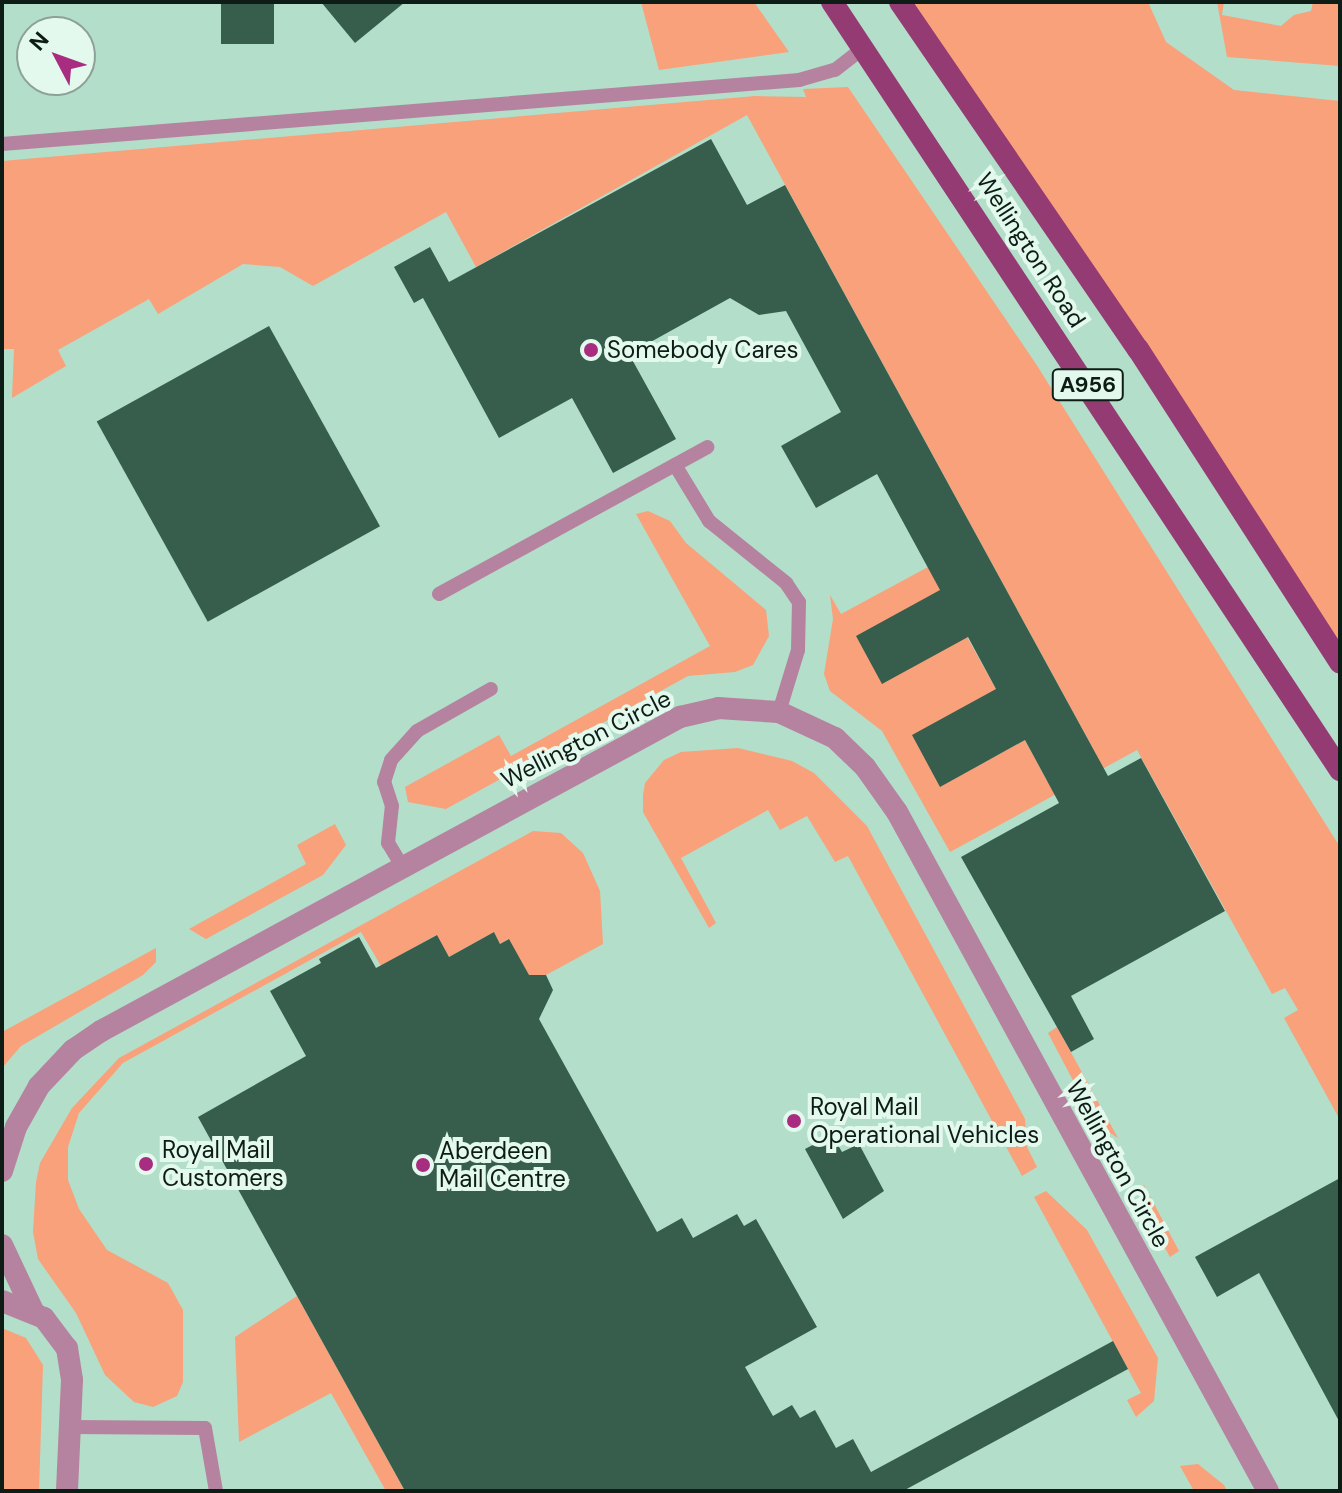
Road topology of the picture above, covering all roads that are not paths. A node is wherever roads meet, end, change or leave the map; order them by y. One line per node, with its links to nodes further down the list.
1 (832, 2): 3 (main road, Wellington Road / A956)
2 (900, 2): 8 (main road, Wellington Road / A956)
3 (864, 47): 4 (lane); 11 (main road, Wellington Road / A956)
4 (2, 144)
5 (707, 447): 6 (lane)
6 (675, 465): 7 (lane); 10 (lane)
7 (439, 594)
8 (1340, 663)
9 (491, 689): 12 (lane)
10 (779, 712): 12 (street, Wellington Circle); 21 (street, Wellington Circle)
11 (1340, 770)
12 (402, 866): 13 (street, Wellington Circle)
13 (9, 1124): 14 (street, Wellington Circle)
14 (2, 1171)
15 (2, 1245): 17 (street)
16 (2, 1301): 17 (street)
17 (33, 1311): 18 (street)
18 (71, 1427): 19 (street); 20 (lane)
19 (67, 1491)
20 (216, 1491)
21 (1268, 1491)

